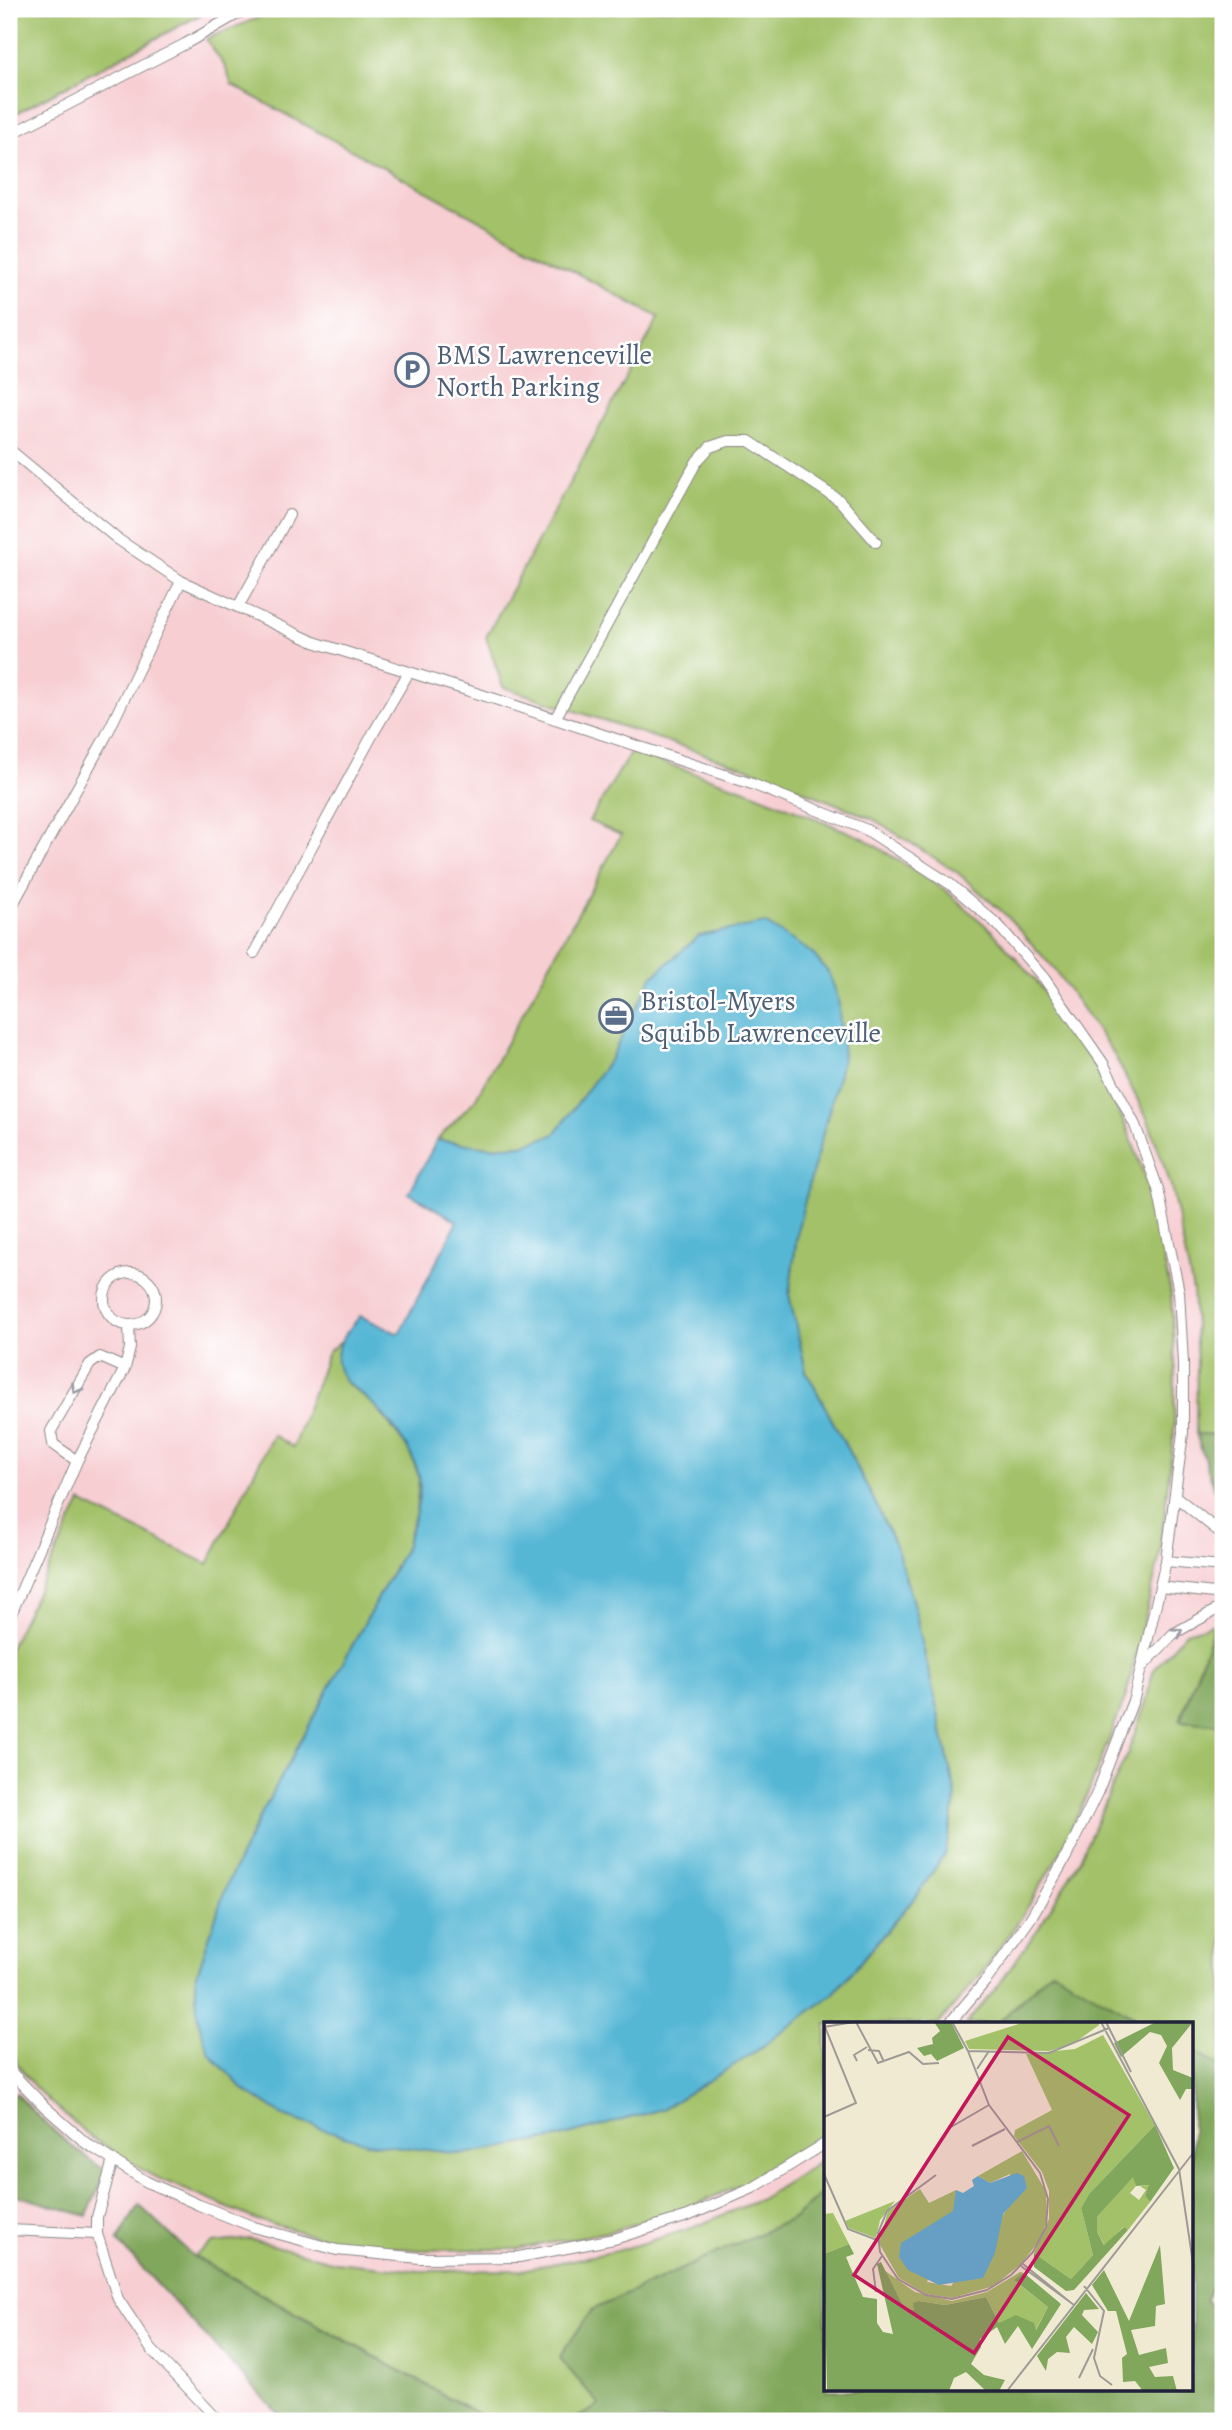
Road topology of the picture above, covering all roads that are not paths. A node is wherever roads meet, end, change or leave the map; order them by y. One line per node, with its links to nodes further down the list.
1 (246, 9): 2 (lane)
2 (9, 135)
3 (9, 449): 6 (lane)
4 (289, 515): 7 (lane)
5 (876, 542): 9 (lane)
6 (181, 581): 7 (lane); 10 (lane)
7 (238, 607): 8 (lane)
8 (410, 672): 9 (lane); 11 (lane)
9 (555, 719): 15 (lane)
10 (9, 911)
11 (254, 953)
12 (129, 1326): 12 (lane); 13 (lane)
13 (125, 1368): 14 (lane); 14 (lane, one-way to 14)
14 (76, 1461): 22 (lane)
15 (1175, 1496): 16 (lane); 17 (lane)
16 (1223, 1535)
17 (1166, 1561): 18 (lane); 19 (lane)
18 (1223, 1566)
19 (1160, 1587): 20 (lane); 23 (lane)
20 (1223, 1594)
21 (1223, 1606): 23 (lane, one-way to 21)
22 (9, 1619)
23 (1141, 1669): 24 (lane)
24 (951, 2022)
25 (9, 2072): 27 (lane)
26 (824, 2144): 27 (lane)
27 (113, 2160): 29 (lane)
28 (9, 2230): 29 (lane)
29 (97, 2234): 30 (lane)
30 (219, 2421)

